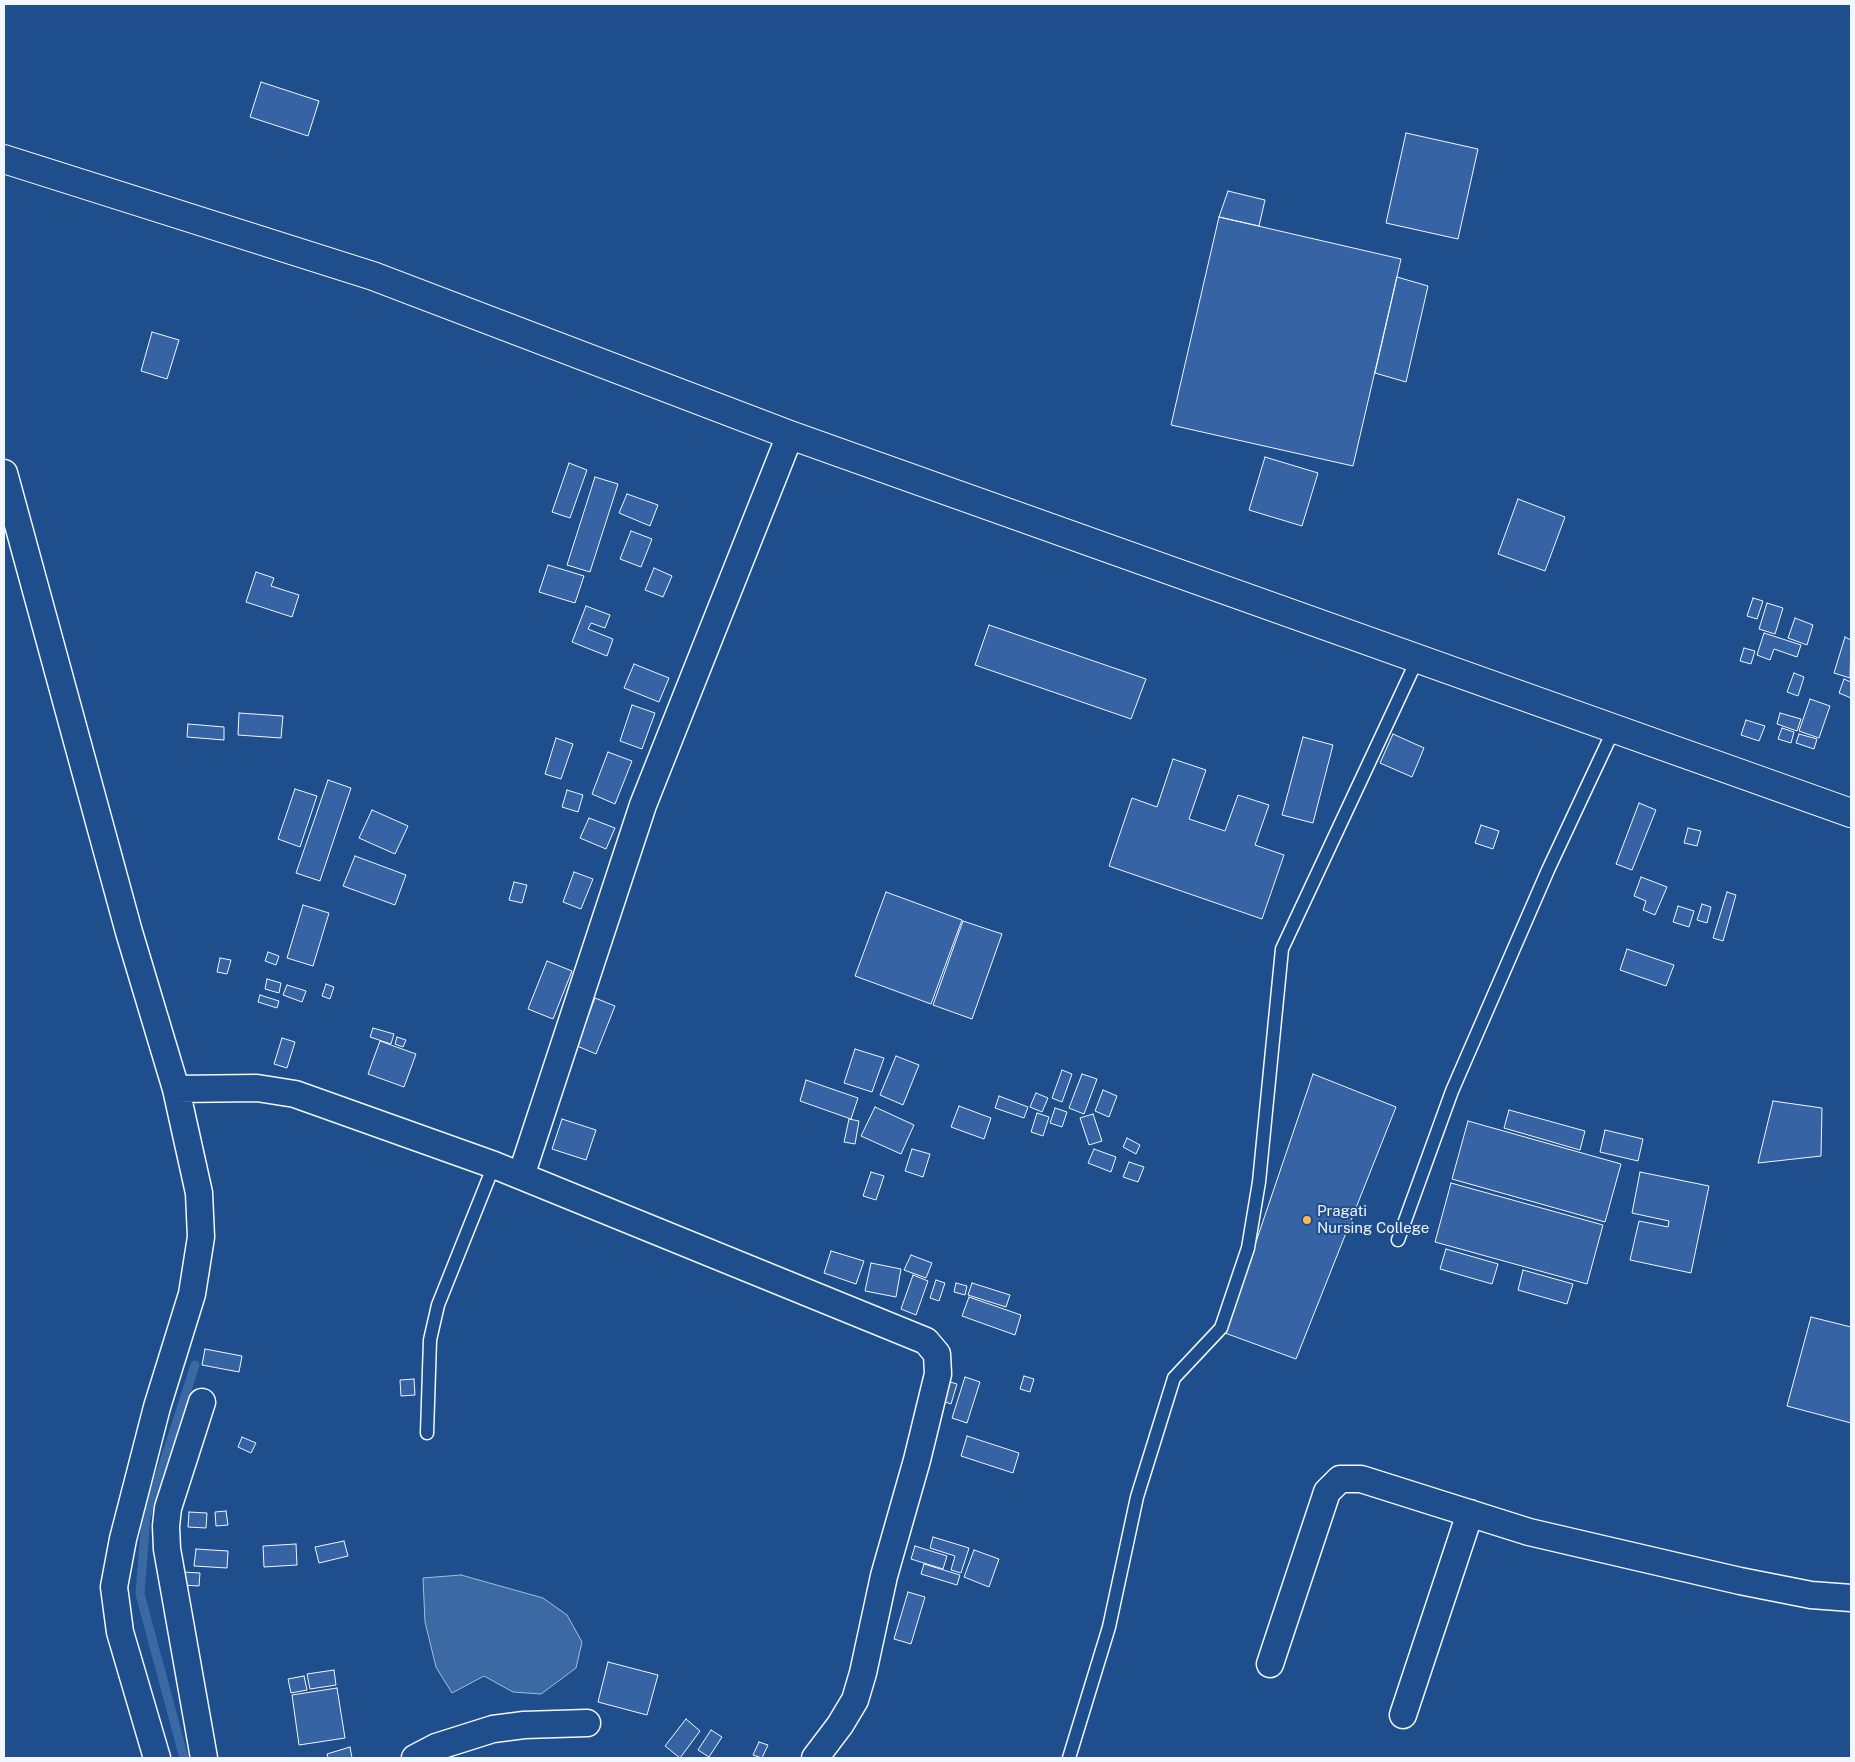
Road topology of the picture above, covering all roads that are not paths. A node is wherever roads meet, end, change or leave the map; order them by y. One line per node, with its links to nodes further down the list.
1 (4, 159): 2 (highway)
2 (790, 435): 4 (highway); 9 (street)
3 (4, 473): 7 (street)
4 (1417, 660): 5 (highway); 22 (lane)
5 (1614, 729): 6 (highway); 10 (lane)
6 (1851, 813)
7 (176, 1089): 8 (street); 18 (street)
8 (494, 1165): 9 (street); 12 (lane)
9 (521, 1176): 21 (street)
10 (1398, 1240)
11 (202, 1402): 19 (street)
12 (427, 1433)
13 (1470, 1513): 14 (street); 15 (street); 16 (street)
14 (1851, 1598)
15 (1270, 1664)
16 (1403, 1715)
17 (587, 1723): 20 (street)
18 (157, 1758)
19 (204, 1758)
20 (415, 1758)
21 (815, 1758)
22 (1069, 1758)

